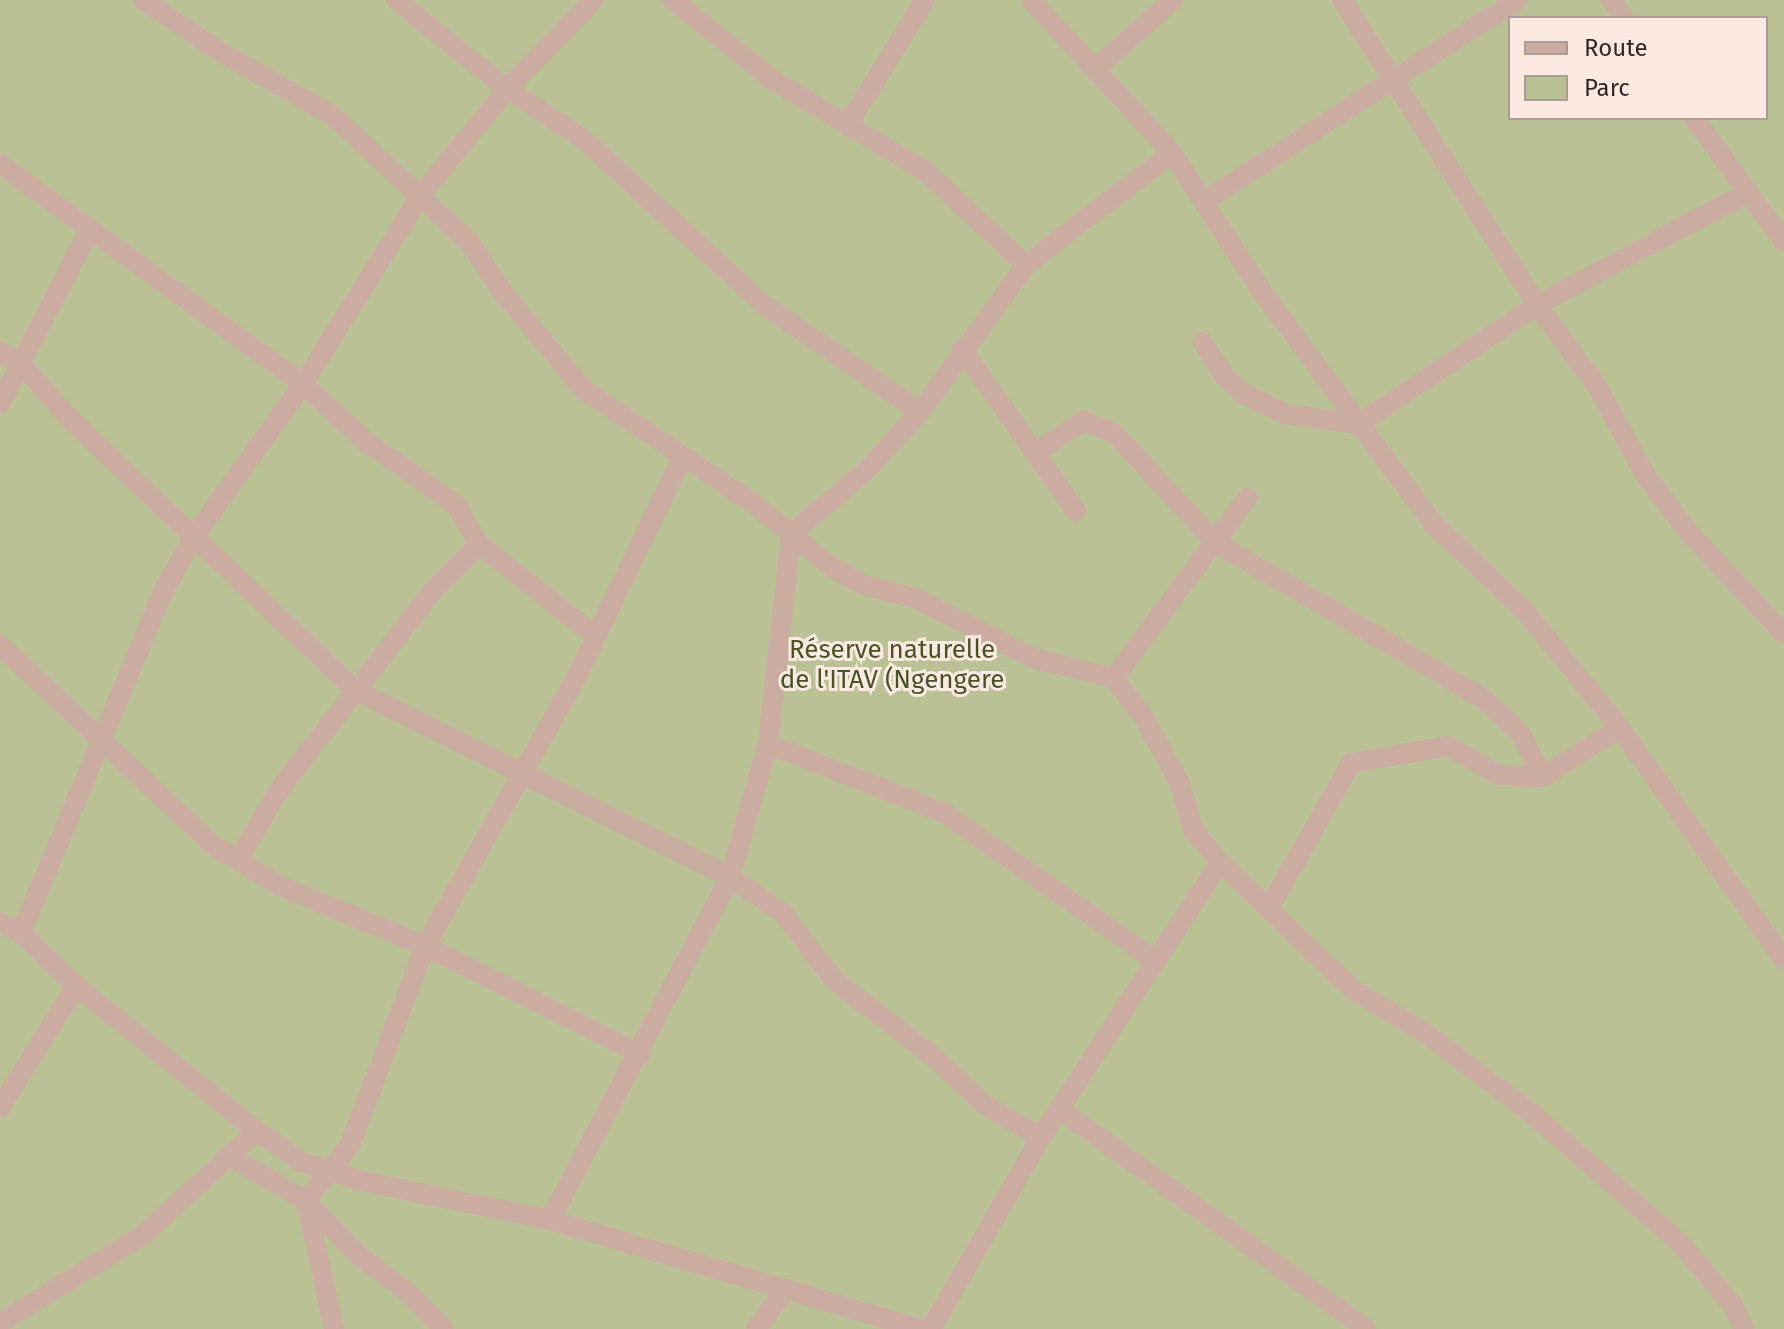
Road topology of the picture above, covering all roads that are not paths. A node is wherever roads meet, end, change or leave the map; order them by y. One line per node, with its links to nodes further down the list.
1 (143, 0): 18 (street)
2 (396, 0): 12 (street)
3 (594, 0): 12 (street)
4 (673, 0): 14 (street)
5 (925, 0): 14 (street)
6 (1031, 0): 10 (street)
7 (1173, 0): 10 (street)
8 (1342, 0): 11 (street)
9 (1517, 0): 11 (street)
10 (1095, 69): 15 (street)
11 (1394, 77): 19 (street); 23 (street)
12 (507, 89): 18 (street); 30 (street)
13 (1695, 120): 17 (street)
14 (847, 126): 22 (street)
15 (1172, 153): 19 (street); 22 (street)
16 (0, 164): 20 (street)
17 (1747, 193): 21 (street); 23 (street)
18 (421, 195): 28 (street); 33 (street)
19 (1206, 200): 31 (street)
20 (90, 229): 27 (street); 28 (street)
21 (1784, 242)
22 (1026, 265): 25 (street)
23 (1537, 305): 31 (street); 40 (street)
24 (1202, 342): 31 (street)
25 (962, 349): 30 (street); 32 (street)
26 (0, 352): 27 (street)
27 (22, 365): 29 (street); 37 (street)
28 (303, 384): 37 (street); 39 (street)
29 (0, 404)
30 (920, 412): 36 (street)
31 (1359, 424): 45 (street)
32 (1036, 452): 35 (street); 38 (street)
33 (682, 458): 36 (street); 41 (street)
34 (1247, 498): 38 (street)
35 (1076, 511)
36 (791, 534): 43 (street); 47 (street)
37 (193, 538): 44 (street); 46 (street)
38 (1216, 543): 43 (street); 49 (street)
39 (479, 544): 41 (street); 44 (street)
40 (1784, 634)
41 (595, 636): 48 (street)
42 (0, 645): 46 (street)
43 (1114, 678): 51 (street)
44 (355, 690): 48 (street); 50 (street)
45 (1620, 728): 49 (street); 57 (street)
46 (102, 743): 50 (street); 55 (street)
47 (768, 744): 52 (street); 58 (street)
48 (523, 770): 52 (street); 56 (street)
49 (1542, 777): 53 (street)
50 (238, 860): 56 (street)
51 (1220, 862): 53 (street); 58 (street)
52 (730, 877): 60 (street); 64 (street)
53 (1268, 910): 77 (street)
54 (0, 922): 55 (street)
55 (21, 933): 59 (street)
56 (425, 946): 60 (street); 66 (street)
57 (1784, 960)
58 (1156, 961): 62 (street)
59 (76, 986): 61 (street); 63 (street)
60 (640, 1054): 68 (street)
61 (0, 1108)
62 (1059, 1109): 64 (street); 76 (street)
63 (257, 1131): 65 (street); 66 (street)
64 (1041, 1137): 75 (street)
65 (229, 1156): 67 (street); 70 (street)
66 (331, 1173): 67 (street); 68 (street)
67 (306, 1201): 71 (street); 72 (street)
68 (550, 1220): 69 (street)
69 (787, 1289): 73 (street); 74 (street)
70 (0, 1323)
71 (334, 1329)
72 (444, 1329)
73 (756, 1329)
74 (921, 1329)
75 (931, 1329)
76 (1366, 1329)
77 (1744, 1329)

